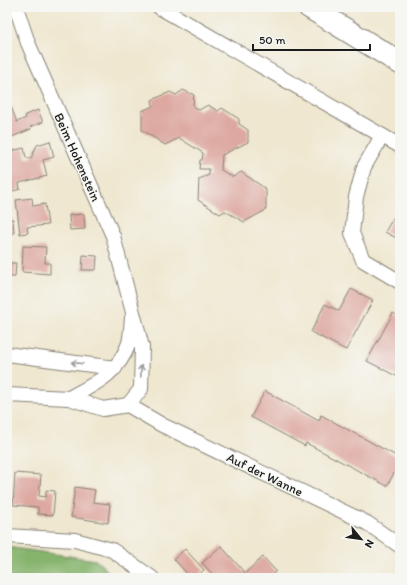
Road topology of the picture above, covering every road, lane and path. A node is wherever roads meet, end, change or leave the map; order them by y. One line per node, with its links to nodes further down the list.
1 (16, 7): 8 (street, Beim Hohenstein)
2 (159, 7): 5 (street)
3 (309, 7): 4 (main road)
4 (400, 63)
5 (382, 136): 6 (street); 7 (street)
6 (400, 146)
7 (400, 282)
8 (132, 309): 10 (street, Beim Hohenstein); 13 (street, Beim Hohenstein, one-way to 8)
9 (7, 354): 10 (street, one-way to 9)
10 (115, 368): 12 (street, Beim Hohenstein)
11 (7, 395): 12 (street)
12 (69, 398): 13 (street)
13 (128, 405): 15 (street, Auf der Wanne)
14 (7, 536): 16 (street)
15 (400, 546)
16 (152, 578)

